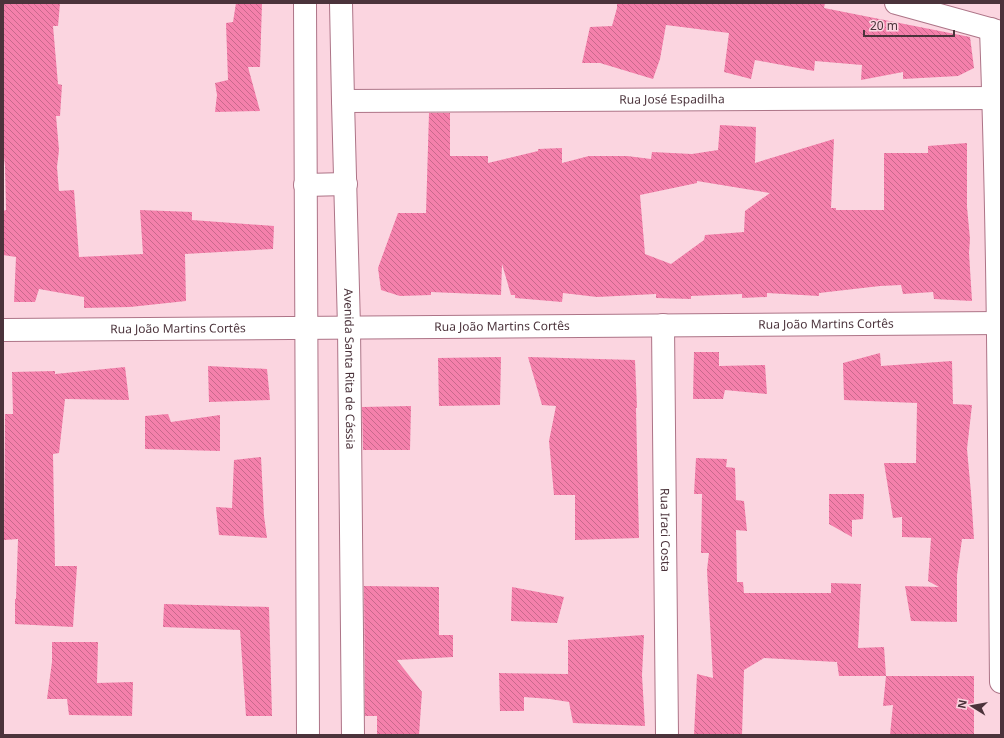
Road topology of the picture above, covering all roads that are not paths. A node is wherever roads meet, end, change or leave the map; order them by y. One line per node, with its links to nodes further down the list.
1 (305, 3): 8 (street)
2 (341, 3): 6 (street, Avenida Santa Rita de Cássia)
3 (896, 3): 4 (street)
4 (996, 31): 5 (street)
5 (997, 97): 6 (street, Rua José Espadilha); 9 (street)
6 (342, 101): 7 (street, Avenida Santa Rita de Cássia)
7 (346, 184): 8 (street); 11 (street, Avenida Santa Rita de Cássia)
8 (305, 185): 12 (street)
9 (999, 323): 10 (street, Rua João Martins Cortês); 14 (street)
10 (663, 325): 11 (street, Rua João Martins Cortês); 17 (street, Rua Iraci Costa)
11 (349, 327): 12 (street, Rua João Martins Cortês); 16 (street, Avenida Santa Rita de Cássia)
12 (306, 328): 13 (street, Rua João Martins Cortês); 15 (street)
13 (3, 330)
14 (1001, 682)
15 (308, 735)
16 (353, 735)
17 (667, 735)

